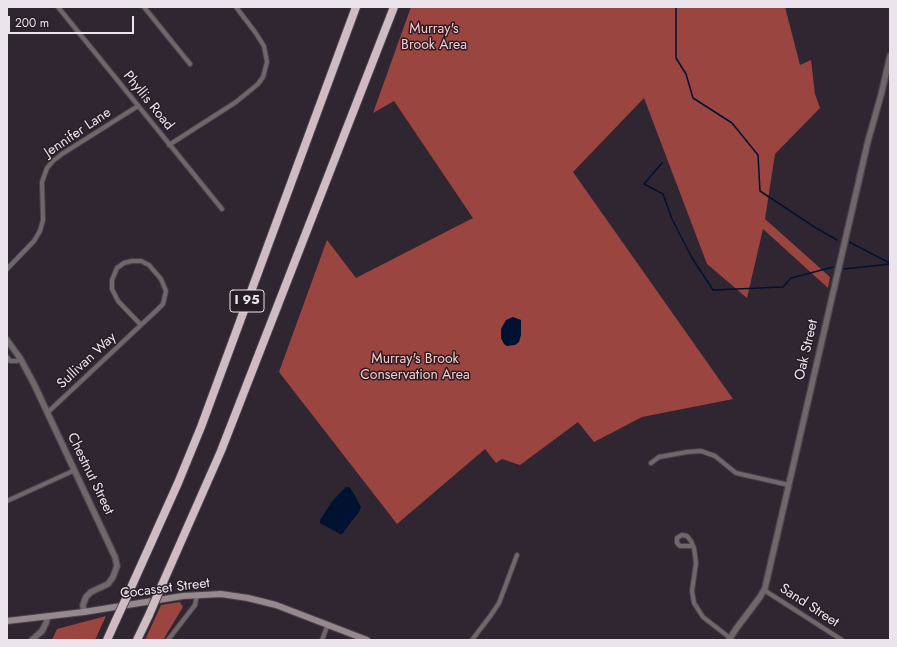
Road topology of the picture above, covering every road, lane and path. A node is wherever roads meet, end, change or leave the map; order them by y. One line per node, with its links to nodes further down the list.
1 (58, 7): 8 (street, Phyllis Road)
2 (144, 7): 7 (street)
3 (236, 7): 9 (street)
4 (356, 7): 31 (highway, I 95, bridge)
5 (394, 7): 32 (highway, I 95, bridge)
6 (890, 56): 19 (street, Oak Street)
7 (190, 64)
8 (138, 106): 9 (street, Phyllis Road); 11 (street, Jennifer Lane)
9 (169, 145): 10 (street, Phyllis Road)
10 (222, 209)
11 (7, 269)
12 (141, 325): 12 (street, Sullivan Way); 16 (street, Sullivan Way)
13 (7, 340): 15 (street, Chestnut Street)
14 (7, 357): 15 (street)
15 (20, 358): 16 (street, Chestnut Street)
16 (48, 413): 18 (street, Chestnut Street)
17 (651, 463): 19 (street)
18 (75, 470): 20 (street); 25 (street, Chestnut Street)
19 (789, 485): 23 (street, Oak Street)
20 (7, 501)
21 (693, 546): 29 (street)
22 (517, 555): 36 (street)
23 (764, 590): 29 (street, Oak Street); 37 (street, Sand Street)
24 (197, 595): 25 (main road, Cocasset Street); 28 (main road, Cocasset Street); 33 (street)
25 (84, 612): 26 (main road, Cocasset Street)
26 (48, 616): 27 (main road, Cocasset Street); 30 (street)
27 (7, 621)
28 (328, 624): 34 (street); 35 (main road, Cocasset Street)
29 (730, 639)
30 (32, 640)
31 (107, 640)
32 (137, 640)
33 (168, 640)
34 (322, 640)
35 (367, 640)
36 (472, 640)
37 (842, 640)

